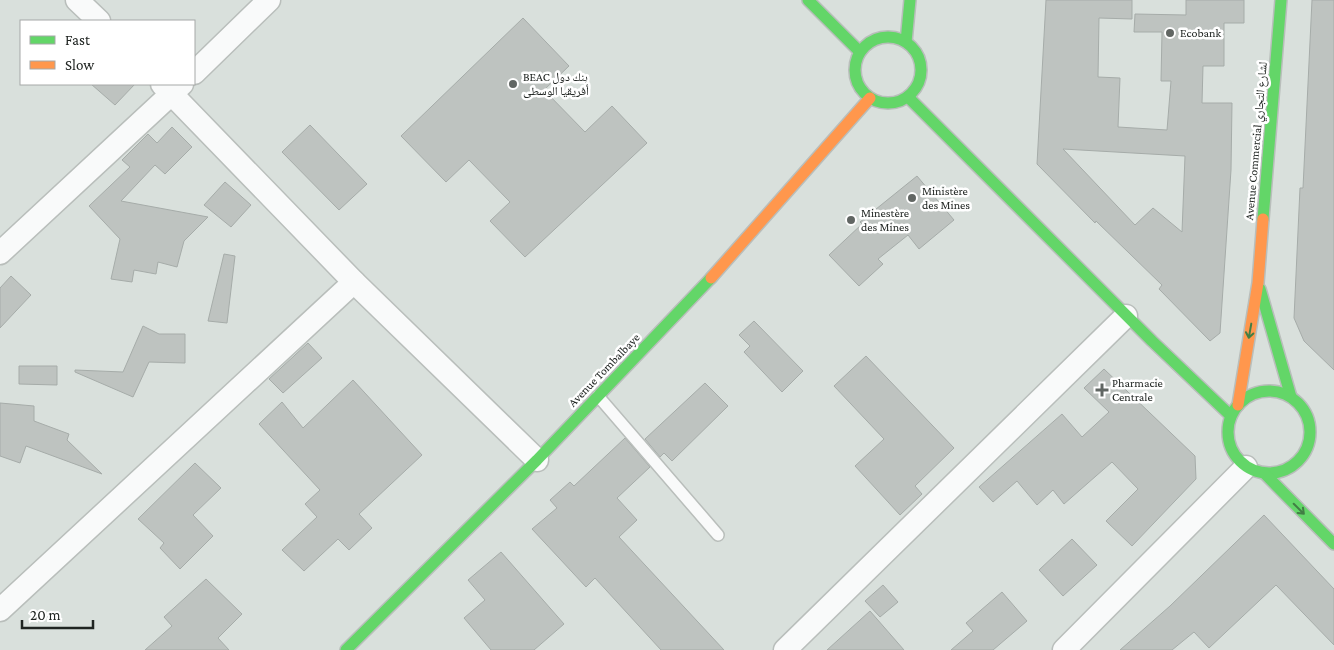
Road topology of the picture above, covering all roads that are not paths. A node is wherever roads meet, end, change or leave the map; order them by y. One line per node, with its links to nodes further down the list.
1 (77, 0): 6 (street)
2 (269, 0): 9 (street)
3 (808, 0): 8 (street)
4 (910, 0): 7 (street)
5 (1281, 0): 15 (street, Avenue Commercial لشارع التجاري)
6 (98, 20)
7 (906, 42): 8 (street); 11 (street)
8 (860, 52): 12 (street)
9 (195, 72)
10 (172, 87): 13 (street); 14 (street)
11 (908, 97): 12 (street); 16 (street)
12 (870, 98): 17 (street, Avenue Tombalbaye)
13 (0, 253)
14 (354, 282): 23 (street); 27 (street)
15 (1258, 283): 18 (street); 19 (street, Avenue Commercial لشارع التجاري, one-way to 19)
16 (1126, 316): 21 (street); 29 (street)
17 (598, 396): 23 (street, Avenue Tombalbaye); 25 (lane)
18 (1292, 397): 19 (street); 20 (street)
19 (1238, 405): 21 (street)
20 (1307, 414): 22 (street); 24 (street)
21 (1230, 416): 24 (street)
22 (1320, 422)
23 (537, 460): 28 (street, Avenue Tombalbaye)
24 (1255, 471): 26 (street, one-way to 26); 30 (street)
25 (718, 535)
26 (1334, 544)
27 (0, 610)
28 (346, 650)
29 (785, 650)
30 (1064, 650)

